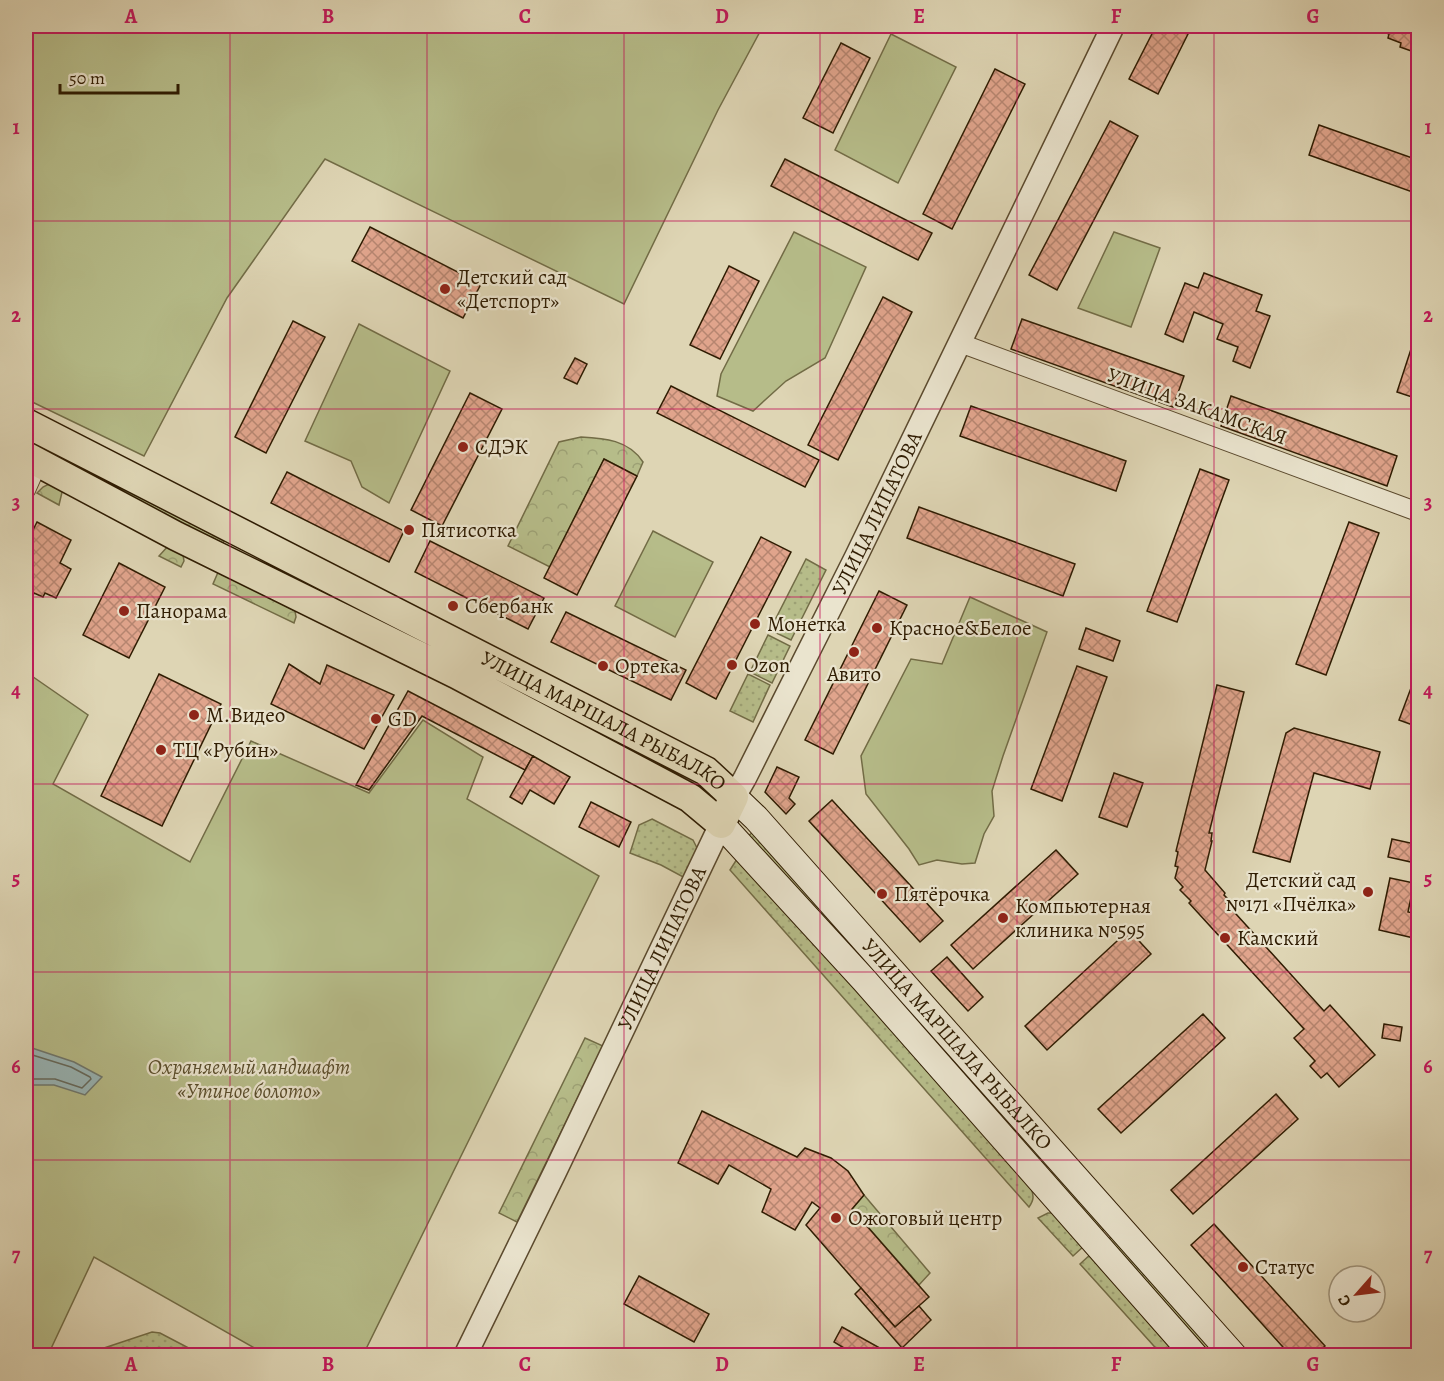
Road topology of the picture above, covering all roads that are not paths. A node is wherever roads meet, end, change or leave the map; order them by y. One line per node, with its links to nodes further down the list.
1 (1113, 26): 2 (street, УЛИЦА ЛИПАТОВА)
2 (960, 343): 6 (street, УЛИЦА ЗАКАМСКАЯ); 8 (street, УЛИЦА ЛИПАТОВА)
3 (26, 423): 7 (main road, УЛИЦА МАРШАЛА РЫБАЛКО)
4 (32, 459): 5 (street); 7 (main road, УЛИЦА МАРШАЛА РЫБАЛКО)
5 (26, 490)
6 (1419, 512)
7 (461, 661): 8 (main road, УЛИЦА МАРШАЛА РЫБАЛКО); 9 (main road, УЛИЦА МАРШАЛА РЫБАЛКО)
8 (734, 797): 9 (main road, УЛИЦА ЛИПАТОВА); 10 (main road, УЛИЦА МАРШАЛА РЫБАЛКО)
9 (721, 824): 11 (main road, УЛИЦА МАРШАЛА РЫБАЛКО); 12 (street, УЛИЦА ЛИПАТОВА)
10 (883, 961): 11 (main road); 14 (main road, УЛИЦА МАРШАЛА РЫБАЛКО)
11 (864, 980): 13 (main road, УЛИЦА МАРШАЛА РЫБАЛКО)
12 (465, 1356)
13 (1195, 1356)
14 (1234, 1356)

